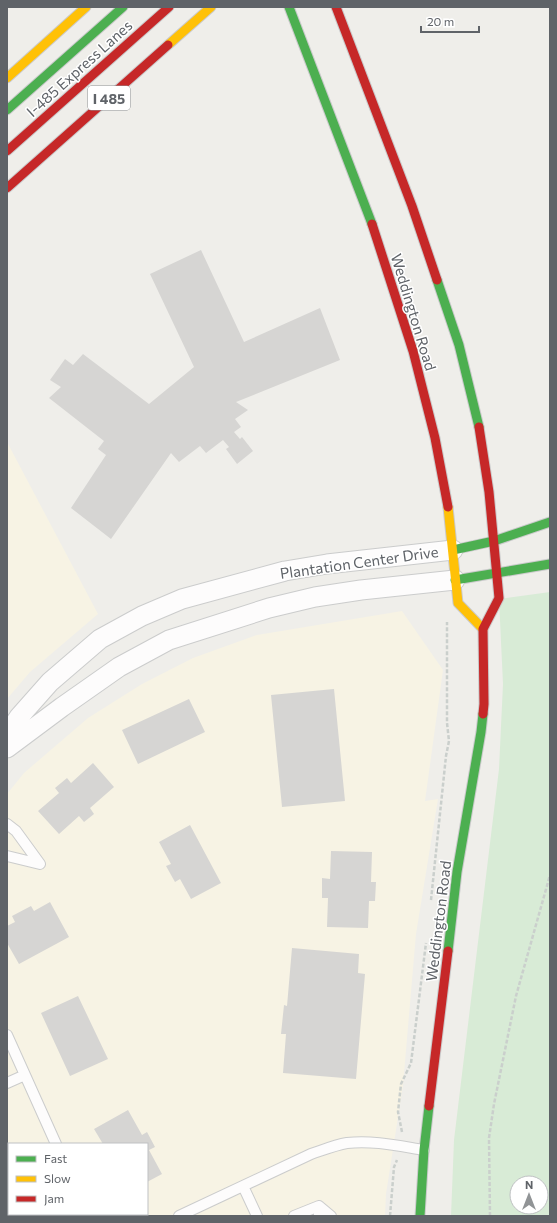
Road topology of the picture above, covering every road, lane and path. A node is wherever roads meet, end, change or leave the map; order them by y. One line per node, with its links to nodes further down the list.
1 (86, 7): 7 (main road)
2 (123, 7): 8 (main road, I-485 Express Lanes)
3 (169, 7): 9 (main road, I-485 Express Lanes / I 485)
4 (211, 7): 10 (main road, I 485)
5 (289, 7): 13 (main road, Weddington Road)
6 (336, 7): 12 (main road, Weddington Road)
7 (7, 78)
8 (7, 110)
9 (7, 151)
10 (7, 188)
11 (550, 522): 12 (main road)
12 (494, 541): 13 (main road); 15 (main road, Weddington Road)
13 (453, 550): 16 (main road, Weddington Road); 19 (street, Plantation Center Drive)
14 (550, 564): 15 (main road)
15 (497, 574): 16 (main road); 18 (main road, Weddington Road)
16 (455, 580): 18 (main road, Weddington Road); 20 (street, Plantation Center Drive)
17 (447, 621): 24 (path)
18 (483, 629): 31 (main road, Weddington Road)
19 (7, 735)
20 (7, 748)
21 (7, 824): 22 (lane)
22 (7, 856)
23 (550, 875): 41 (path)
24 (430, 905)
25 (427, 937): 30 (path)
26 (7, 1035): 27 (lane)
27 (25, 1075): 28 (lane); 29 (lane)
28 (7, 1083)
29 (56, 1143)
30 (404, 1147): 31 (lane); 32 (lane); 39 (path)
31 (424, 1150): 40 (main road, Weddington Road)
32 (243, 1186): 34 (lane); 36 (lane)
33 (319, 1211): 37 (lane); 38 (lane)
34 (190, 1214): 35 (lane)
35 (179, 1216)
36 (257, 1216)
37 (294, 1216)
38 (331, 1216)
39 (390, 1216)
40 (420, 1216)
41 (490, 1216)

